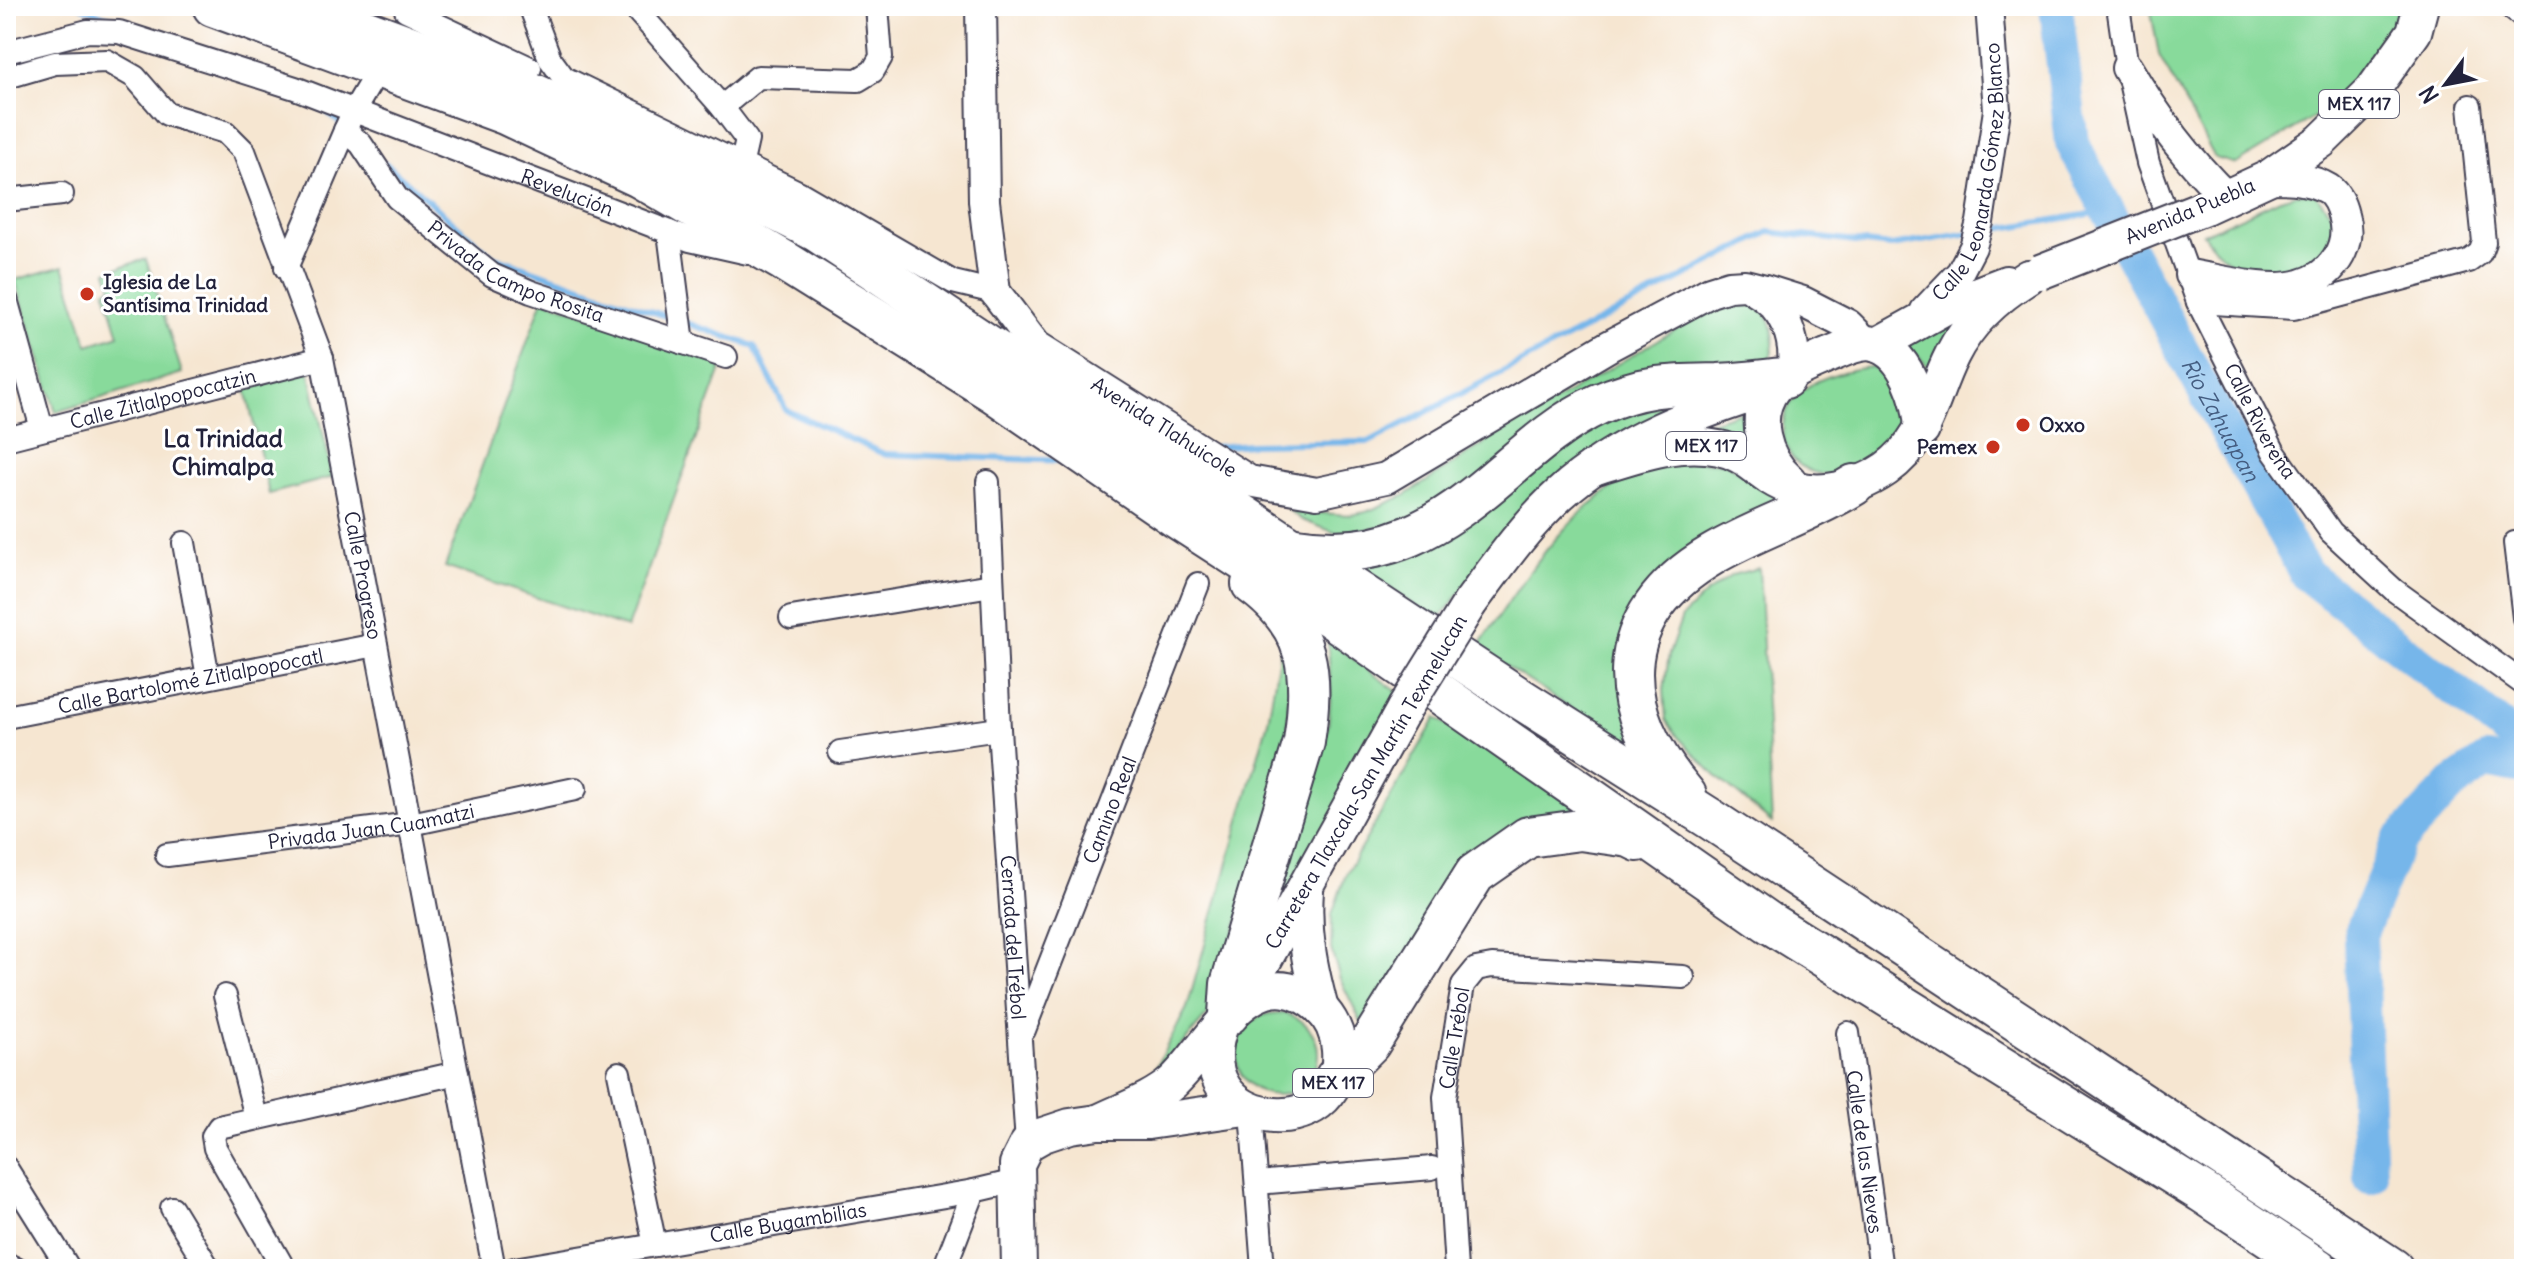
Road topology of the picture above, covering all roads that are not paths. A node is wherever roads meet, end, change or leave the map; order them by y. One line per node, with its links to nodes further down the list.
1 (213, 6): 27 (highway)
2 (302, 6): 50 (highway)
3 (633, 6): 19 (street)
4 (877, 6): 19 (street)
5 (981, 6): 32 (main road)
6 (1989, 6): 34 (street, Calle Leonarda Gómez Blanco)
7 (2118, 6): 15 (street, Calle Rivereña)
8 (2421, 6): 22 (main road, Avenida Puebla / MEX 117)
9 (2509, 6): 12 (street)
10 (532, 11): 21 (street)
11 (404, 13): 14 (street)
12 (2524, 18)
13 (6, 52): 20 (street, Revelución)
14 (530, 68)
15 (2127, 68): 25 (main road); 31 (street, Calle Rivereña)
16 (14, 75): 28 (street, Calle Progreso)
17 (369, 85): 20 (street)
18 (2470, 106): 31 (street)
19 (722, 107): 21 (street)
20 (349, 121): 26 (street, Revelución); 28 (street); 35 (street, Privada Campo Rosita)
21 (742, 162): 32 (street)
22 (2268, 178): 25 (main road, Avenida Puebla / MEX 117); 31 (main road)
23 (62, 194): 24 (street)
24 (6, 200)
25 (2216, 202): 29 (main road, Avenida Puebla / MEX 117, bridge)
26 (669, 232): 27 (street, Revelución); 35 (street)
27 (784, 261): 47 (highway)
28 (286, 268): 38 (street, Calle Progreso)
29 (2034, 274): 34 (main road, MEX 117); 41 (main road, MEX 117)
30 (1745, 285): 32 (main road, Avenida Tlahuicole); 36 (main road); 39 (main road, MEX 117)
31 (2194, 288): 57 (street, Calle Rivereña)
32 (995, 292)
33 (6, 299): 40 (street)
34 (1912, 323): 36 (main road, MEX 117)
35 (683, 343): 37 (street, Privada Campo Rosita)
36 (1872, 344): 39 (main road, Carretera Tlaxcala-San Martín Texmelucan / MEX 117); 41 (main road)
37 (726, 357)
38 (322, 358): 40 (street, Calle Zitlalpopocatzin); 55 (street, Calle Progreso)
39 (1784, 380): 43 (main road, Carretera Tlaxcala-San Martín Texmelucan / MEX 117); 46 (main road, MEX 117); 50 (highway)
40 (42, 429): 42 (street, Calle Zitlalpopocatzin)
41 (1922, 430): 45 (main road, MEX 117)
42 (6, 439)
43 (1593, 468): 46 (main road, MEX 117); 66 (main road, Carretera Tlaxcala-San Martín Texmelucan / MEX 117, bridge)
44 (988, 482): 52 (street, Cerrada del Trébol)
45 (1854, 485): 46 (main road, MEX 117); 62 (highway)
46 (1810, 491)
47 (1177, 518): 65 (highway); 70 (highway)
48 (184, 543): 56 (street)
49 (2515, 543): 54 (street)
50 (1292, 548): 62 (highway)
51 (1198, 584): 72 (street, Camino Real)
52 (992, 585): 53 (street); 59 (street, Cerrada del Trébol)
53 (791, 618)
54 (2524, 618)
55 (376, 645): 56 (street, Calle Bartolomé Zitlalpopocatl); 63 (street, Calle Progreso)
56 (208, 677): 58 (street, Calle Bartolomé Zitlalpopocatl)
57 (2524, 684)
58 (6, 717)
59 (999, 729): 60 (street); 72 (street, Cerrada del Trébol)
60 (840, 752)
61 (575, 789): 63 (street, Privada Juan Cuamatzi)
62 (1709, 818): 102 (highway)
63 (411, 824): 64 (street, Privada Juan Cuamatzi); 73 (street, Calle Progreso)
64 (167, 855)
65 (1672, 858): 75 (highway); 85 (highway)
66 (1307, 882): 69 (main road, MEX 117); 70 (main road, Carretera Tlaxcala-San Martín Texmelucan / MEX 117)
67 (1683, 977): 98 (street, Calle Trébol)
68 (225, 996): 77 (street)
69 (1321, 1009): 70 (main road); 75 (main road, MEX 117)
70 (1231, 1014): 76 (main road, MEX 117); 78 (main road, Carretera Tlaxcala-San Martín Texmelucan / MEX 117)
71 (1848, 1033): 99 (street, Calle de las Nieves)
72 (1021, 1036): 79 (street, Cerrada del Trébol)
73 (457, 1073): 77 (street); 93 (street, Calle Progreso)
74 (619, 1073): 87 (street)
75 (1336, 1077): 76 (main road, MEX 117)
76 (1248, 1110): 78 (main road, MEX 117); 83 (street)
77 (256, 1117): 92 (street)
78 (1098, 1122): 79 (main road, MEX 117)
79 (1027, 1144): 82 (main road)
80 (6, 1168): 90 (street)
81 (1432, 1168): 83 (street)
82 (1016, 1181): 84 (street, Calle Bugambilias); 96 (main road)
83 (1257, 1183): 97 (street)
84 (974, 1191): 87 (street, Calle Bugambilias); 95 (street)
85 (2202, 1192): 100 (highway); 101 (highway)
86 (172, 1208): 91 (street)
87 (655, 1245): 94 (street, Calle Bugambilias)
88 (6, 1264): 89 (street)
89 (16, 1269)
90 (69, 1269)
91 (209, 1269)
92 (284, 1269)
93 (494, 1269)
94 (514, 1269)
95 (944, 1269)
96 (1019, 1269)
97 (1263, 1269)
98 (1456, 1269)
99 (1881, 1269)
100 (2276, 1269)
101 (2318, 1269)
102 (2393, 1269)

